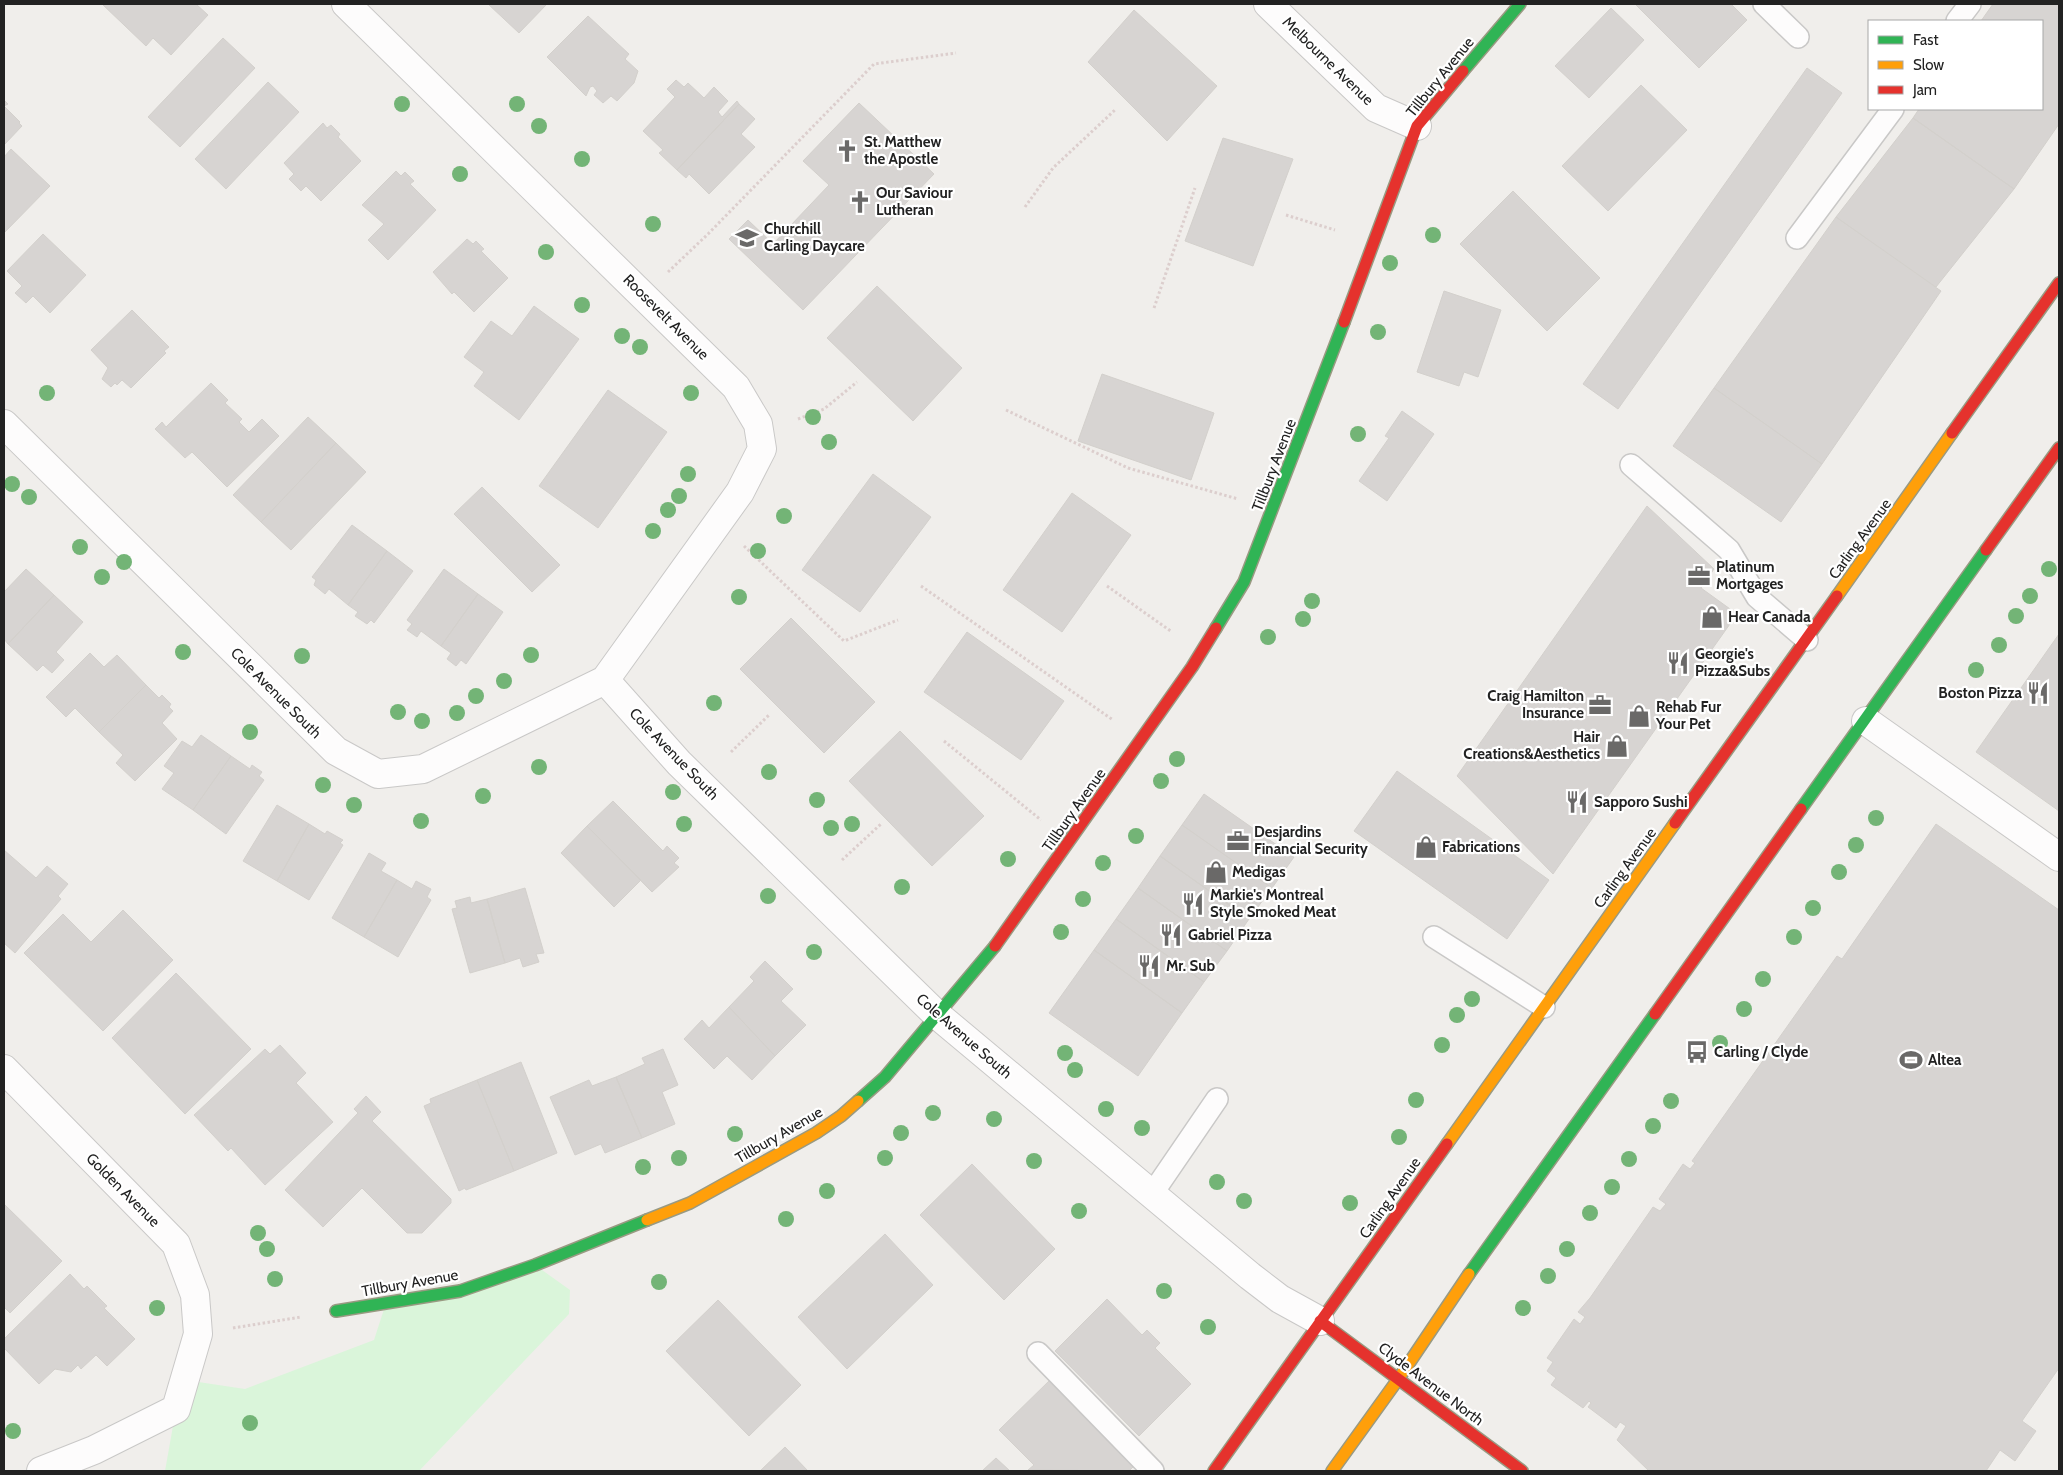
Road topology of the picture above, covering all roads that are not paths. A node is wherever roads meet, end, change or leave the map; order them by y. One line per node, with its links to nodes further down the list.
1 (346, 4): 16 (street, Roosevelt Avenue)
2 (1268, 4): 9 (street, Melbourne Avenue)
3 (1520, 4): 9 (main road, Tillbury Avenue)
4 (1764, 4): 7 (lane)
5 (1970, 4): 6 (lane)
6 (1958, 20)
7 (1798, 37)
8 (1892, 110): 10 (lane)
9 (1417, 126): 21 (main road, Tillbury Avenue)
10 (1797, 238)
11 (2059, 283): 15 (main road, Carling Avenue)
12 (4, 424): 16 (street, Cole Avenue South)
13 (2059, 448): 17 (main road)
14 (1631, 465): 15 (lane)
15 (1807, 640): 20 (main road, Carling Avenue)
16 (605, 680): 21 (street, Cole Avenue South)
17 (1866, 721): 18 (street); 28 (main road)
18 (2059, 857)
19 (1434, 937): 20 (lane)
20 (1544, 1007): 26 (main road, Carling Avenue)
21 (936, 1014): 24 (street, Cole Avenue South); 25 (main road, Tillbury Avenue)
22 (4, 1070): 29 (street, Golden Avenue)
23 (1217, 1099): 24 (lane)
24 (1152, 1194): 26 (street, Cole Avenue South)
25 (336, 1311)
26 (1320, 1321): 28 (main road, Clyde Avenue North); 31 (main road, Carling Avenue)
27 (1038, 1353): 30 (lane)
28 (1399, 1378): 32 (main road); 33 (main road, Clyde Avenue North)
29 (41, 1471)
30 (1153, 1471)
31 (1214, 1471)
32 (1332, 1471)
33 (1522, 1471)

